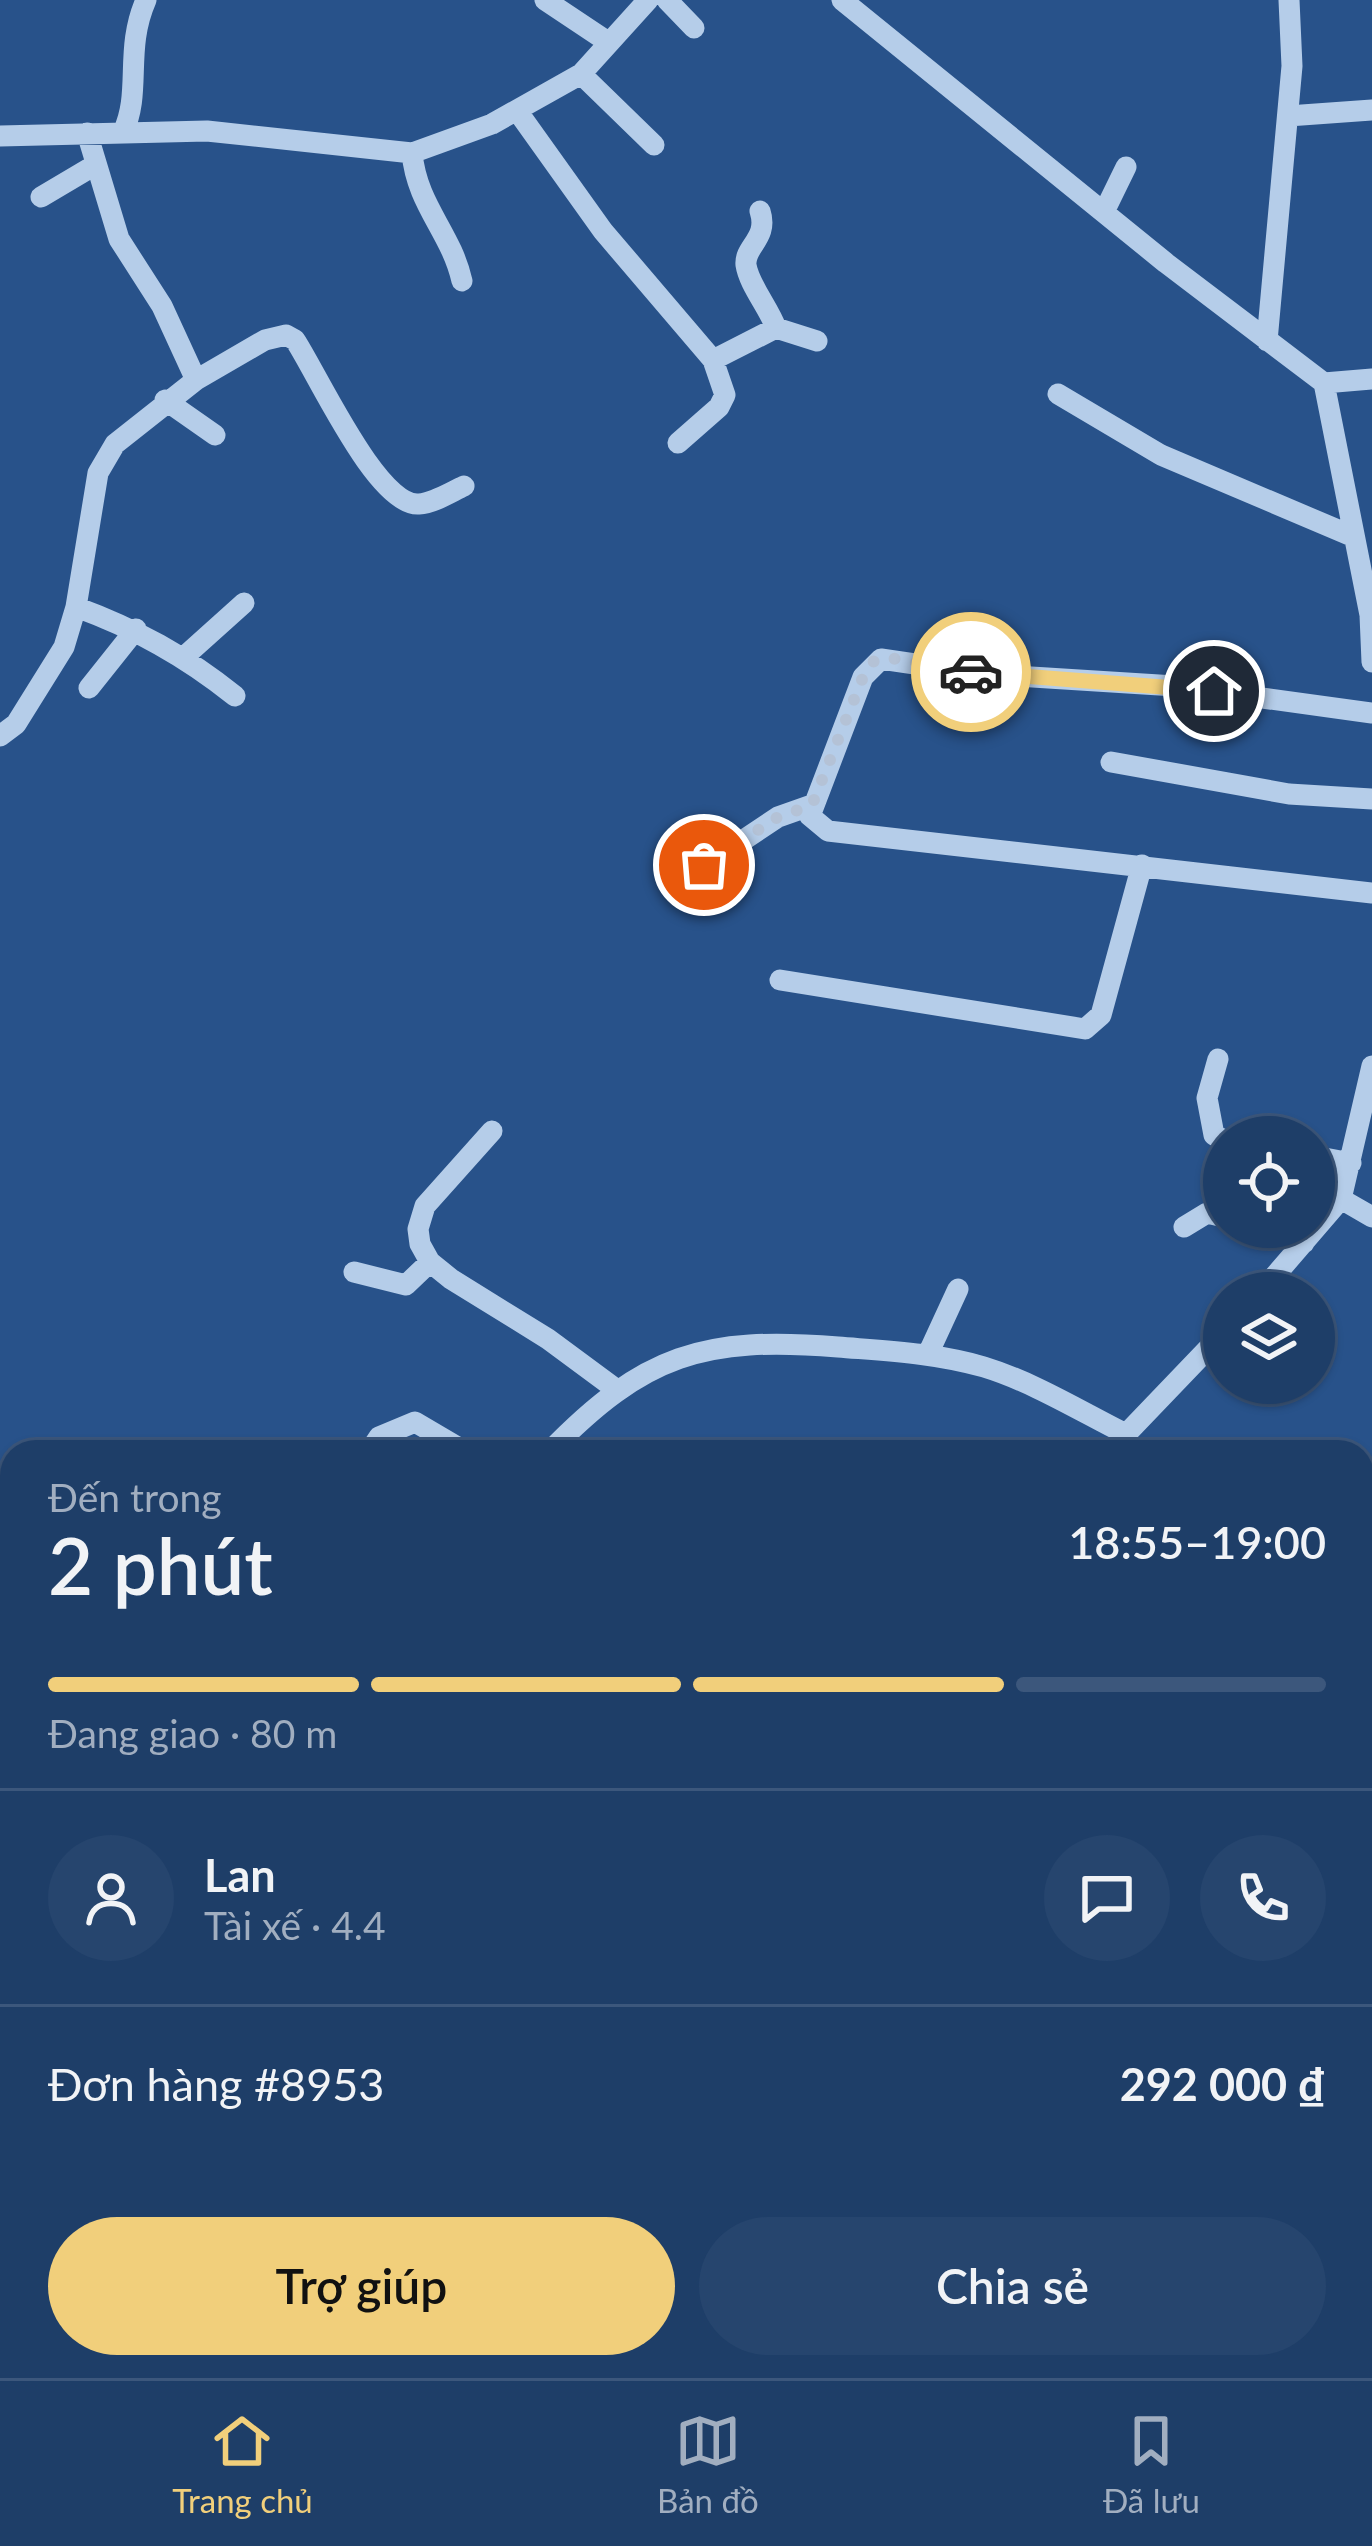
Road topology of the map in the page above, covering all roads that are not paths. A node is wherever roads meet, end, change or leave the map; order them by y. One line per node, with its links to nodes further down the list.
1 (146, 0): 13 (street)
2 (545, 0): 8 (street)
3 (648, 0): 8 (street)
4 (667, 0): 7 (street)
5 (842, 0): 22 (street)
6 (1288, 0): 12 (street)
7 (694, 28)
8 (608, 42): 9 (street)
9 (581, 74): 10 (street); 16 (street)
10 (518, 112): 17 (street); 27 (street)
11 (1371, 113): 12 (street)
12 (1288, 116): 26 (street)
13 (123, 132): 14 (street); 17 (street)
14 (86, 133): 15 (street); 18 (street)
15 (0, 136)
16 (654, 145)
17 (412, 153): 23 (street)
18 (95, 165): 20 (street); 29 (street)
19 (1126, 167): 22 (street)
20 (40, 197)
21 (760, 211): 24 (street)
22 (1104, 212): 26 (street)
23 (462, 281)
24 (776, 328): 25 (street); 27 (street)
25 (817, 341)
26 (1267, 341): 30 (street)
27 (713, 360): 34 (street)
28 (1372, 379): 30 (street)
29 (196, 380): 32 (street); 35 (street)
30 (1324, 383): 36 (street)
31 (1058, 394): 36 (street)
32 (165, 400): 33 (street); 38 (street)
33 (214, 434)
34 (678, 443)
35 (464, 486)
36 (1352, 536): 39 (street)
37 (244, 603): 41 (street)
38 (76, 607): 40 (street); 46 (street)
39 (1371, 615): 42 (street)
40 (136, 629): 41 (street); 43 (street)
41 (185, 656): 44 (street)
42 (1372, 662)
43 (88, 688)
44 (235, 696)
45 (1372, 713): 49 (street)
46 (0, 736)
47 (1112, 762): 48 (street)
48 (1372, 799)
49 (812, 805): 50 (street); 51 (street)
50 (1142, 865): 52 (street); 53 (street)
51 (688, 877)
52 (1372, 893)
53 (780, 980)
54 (1218, 1059): 56 (street)
55 (1372, 1066): 59 (street)
56 (1208, 1116)
57 (492, 1131): 66 (street)
58 (1335, 1159): 59 (street)
59 (1351, 1162): 60 (street)
60 (1341, 1199): 61 (street); 63 (street)
61 (1335, 1206)
62 (1203, 1217): 64 (street)
63 (1372, 1217)
64 (1184, 1227)
65 (1300, 1248): 68 (street)
66 (430, 1262): 67 (street); 72 (street)
67 (354, 1272)
68 (1278, 1272)
69 (958, 1289): 70 (street)
70 (928, 1354): 72 (street); 76 (street)
71 (1203, 1355): 77 (street)
72 (617, 1390): 75 (street)
73 (377, 1440): 74 (street)
74 (446, 1440)
75 (562, 1440)
76 (1109, 1440)
77 (1125, 1440)

